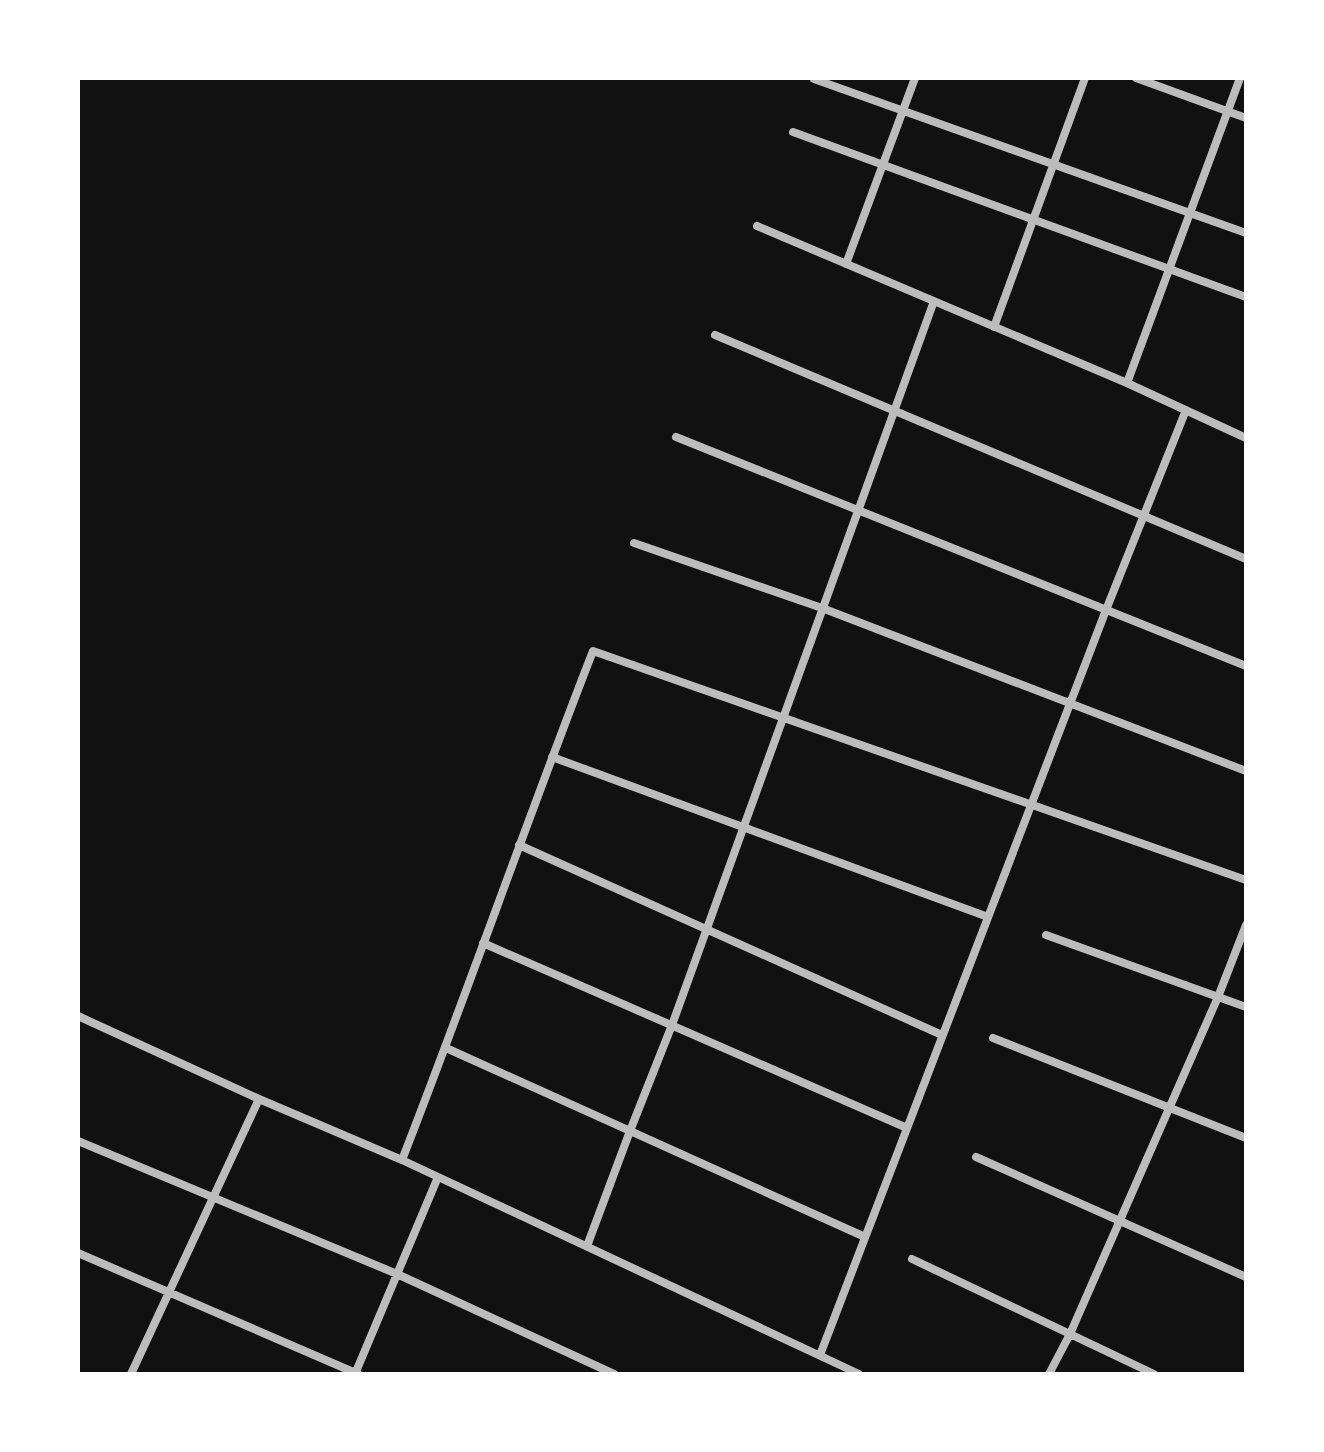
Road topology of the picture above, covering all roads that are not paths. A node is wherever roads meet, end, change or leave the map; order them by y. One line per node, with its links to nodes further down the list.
1 (915, 78): 6 (street)
2 (1085, 78): 10 (street)
3 (1136, 78): 7 (street)
4 (1240, 78): 7 (street)
5 (814, 79): 6 (street)
6 (903, 111): 10 (street); 11 (street)
7 (1227, 111): 8 (street); 12 (street)
8 (1246, 118)
9 (793, 132): 11 (street)
10 (1053, 164): 12 (street); 13 (street)
11 (883, 165): 13 (street); 16 (street)
12 (1190, 213): 15 (street); 17 (street)
13 (1033, 219): 17 (street); 20 (street)
14 (757, 226): 16 (street)
15 (1246, 233)
16 (846, 264): 19 (street)
17 (1169, 269): 18 (street); 22 (street)
18 (1246, 297)
19 (934, 301): 20 (street); 24 (street)
20 (994, 327): 22 (street)
21 (715, 335): 24 (street)
22 (1127, 383): 23 (street)
23 (1186, 410): 26 (street); 28 (street)
24 (894, 411): 27 (street); 28 (street)
25 (676, 437): 27 (street)
26 (1246, 438)
27 (858, 510): 31 (street); 32 (street)
28 (1144, 517): 30 (street); 32 (street)
29 (634, 543): 31 (street)
30 (1246, 559)
31 (822, 608): 34 (street); 35 (street)
32 (1106, 610): 33 (street); 34 (street)
33 (1246, 666)
34 (1070, 704): 37 (street); 38 (street)
35 (785, 718): 36 (street); 38 (street); 39 (street)
36 (552, 757): 39 (street); 40 (street)
37 (1246, 771)
38 (1031, 805): 41 (street); 42 (street)
39 (744, 829): 42 (street); 44 (street)
40 (519, 845): 44 (street); 46 (street)
41 (1246, 880)
42 (988, 917): 51 (street)
43 (1246, 925): 47 (street)
44 (707, 930): 50 (street); 51 (street)
45 (1046, 935): 47 (street)
46 (483, 943): 50 (street); 53 (street)
47 (1218, 997): 48 (street); 55 (street)
48 (1246, 1007)
49 (78, 1016): 54 (street)
50 (672, 1025): 56 (street); 57 (street)
51 (942, 1035): 56 (street)
52 (993, 1038): 55 (street)
53 (446, 1048): 57 (street); 61 (street)
54 (259, 1099): 61 (street); 63 (street)
55 (1169, 1108): 58 (street); 64 (street)
56 (907, 1128): 65 (street)
57 (630, 1131): 65 (street); 66 (street)
58 (1246, 1138)
59 (78, 1141): 63 (street)
60 (976, 1157): 64 (street)
61 (402, 1160): 62 (street)
62 (438, 1177): 66 (street); 69 (street)
63 (212, 1198): 69 (street); 71 (street)
64 (1119, 1222): 70 (street); 72 (street)
65 (865, 1237): 73 (street)
66 (587, 1246): 73 (street)
67 (78, 1253): 71 (street)
68 (912, 1259): 72 (street)
69 (397, 1274): 76 (street); 77 (street)
70 (1246, 1277)
71 (169, 1292): 75 (street); 76 (street)
72 (1070, 1334): 79 (street); 80 (street)
73 (820, 1355): 74 (street)
74 (839, 1370): 78 (street)
75 (131, 1374)
76 (356, 1374)
77 (614, 1374)
78 (859, 1374)
79 (1049, 1374)
80 (1154, 1374)

